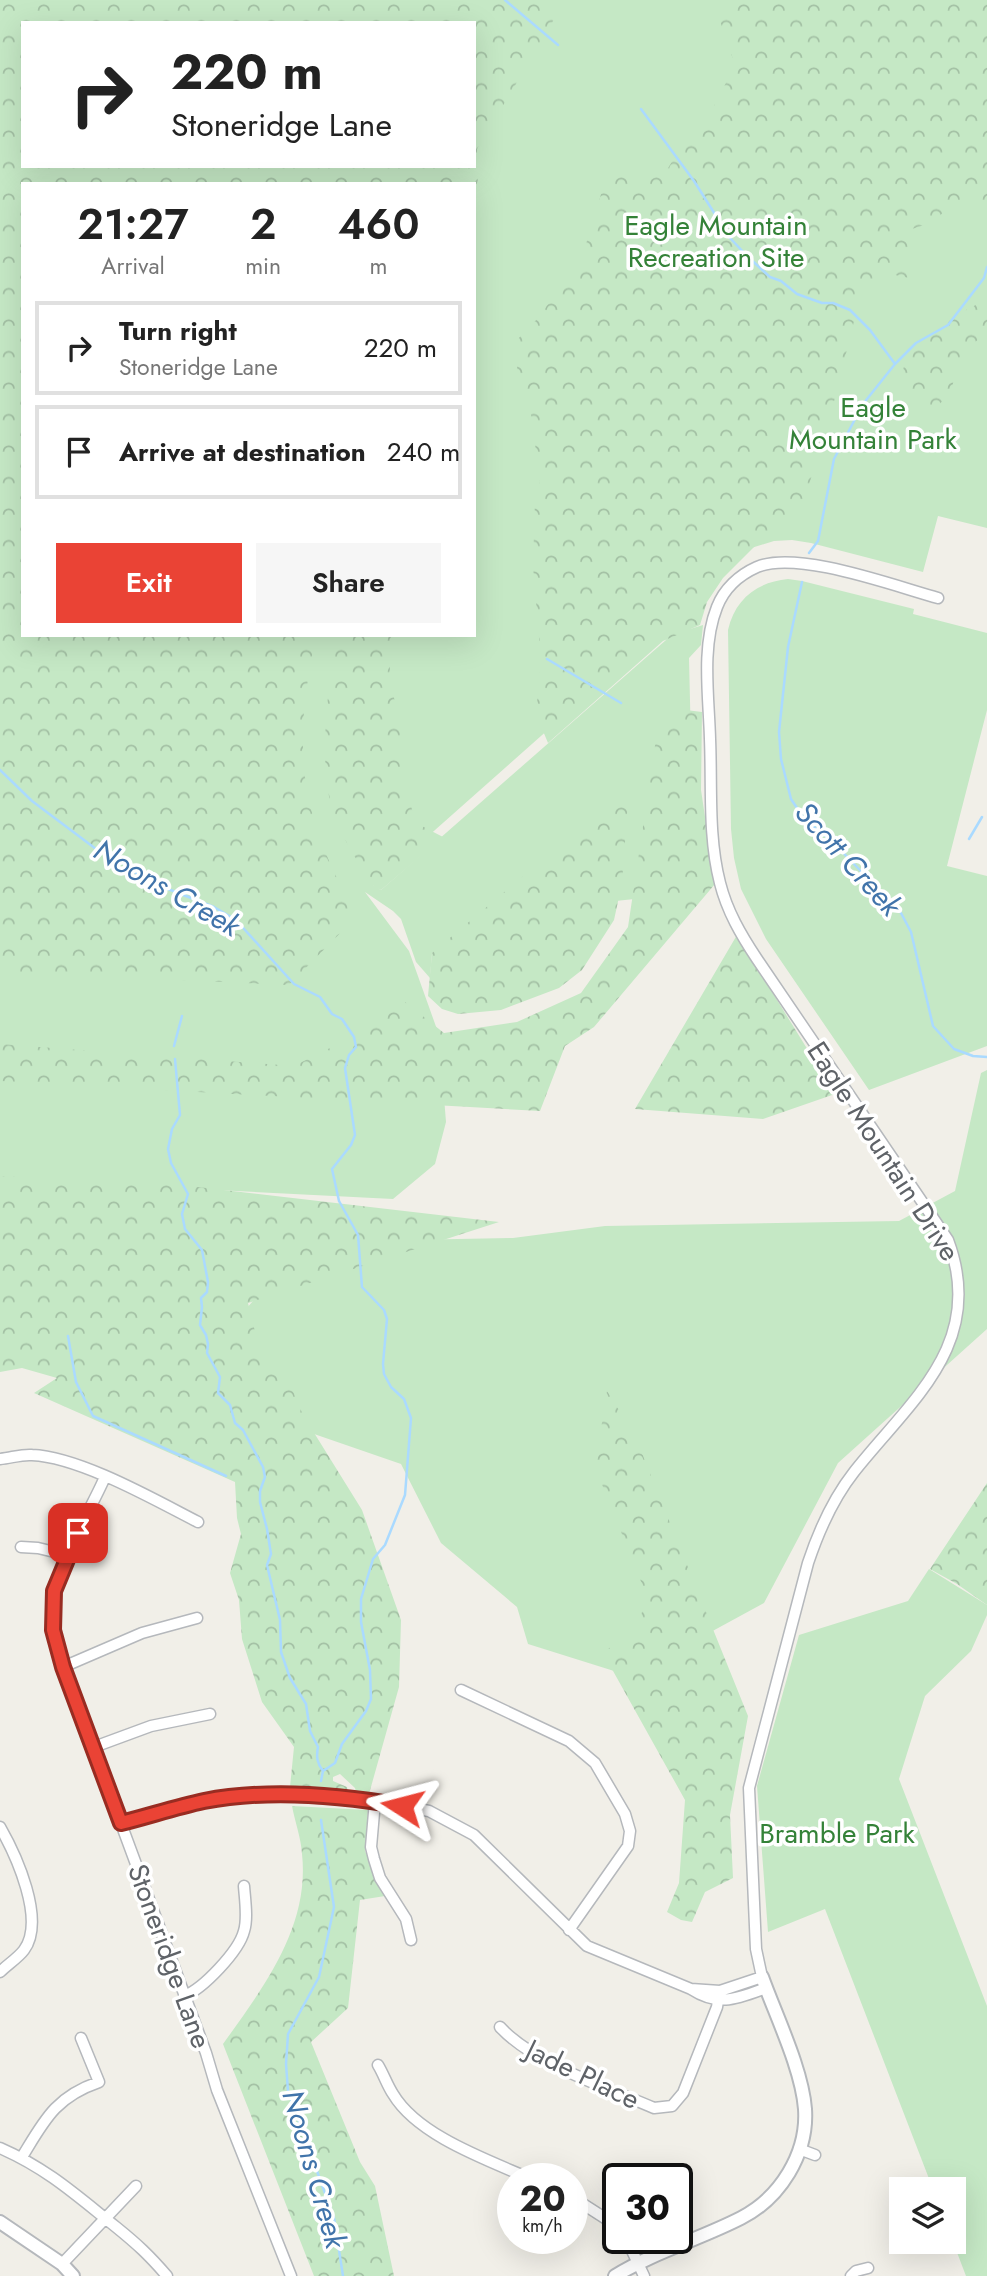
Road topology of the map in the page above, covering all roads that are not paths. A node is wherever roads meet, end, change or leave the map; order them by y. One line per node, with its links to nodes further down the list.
1 (938, 598): 19 (street, Eagle Mountain Drive)
2 (0, 1459): 3 (street)
3 (105, 1477): 4 (street); 6 (street, Stoneridge Lane)
4 (198, 1522)
5 (21, 1547): 6 (street)
6 (67, 1555): 8 (street, Stoneridge Lane)
7 (197, 1618): 8 (street)
8 (63, 1667): 11 (street, Stoneridge Lane)
9 (461, 1690): 16 (street)
10 (210, 1714): 11 (street)
11 (94, 1747): 13 (street, Stoneridge Lane)
12 (375, 1801): 13 (street); 16 (street); 17 (street)
13 (121, 1823): 20 (street, Stoneridge Lane)
14 (0, 1827): 18 (street)
15 (244, 1886): 20 (street)
16 (569, 1930): 21 (street)
17 (411, 1940)
18 (0, 1972)
19 (764, 1983): 21 (street); 26 (street, Eagle Mountain Drive)
20 (184, 1996): 39 (street, Stoneridge Lane)
21 (719, 1996): 22 (street, Jade Place)
22 (500, 2028)
23 (81, 2038): 28 (street)
24 (377, 2066): 29 (street)
25 (0, 2148): 28 (street)
26 (799, 2149): 27 (street); 35 (street, Eagle Mountain Drive)
27 (815, 2155)
28 (22, 2158): 31 (street)
29 (497, 2164)
30 (136, 2186): 31 (street)
31 (106, 2218): 34 (street); 38 (street)
32 (0, 2222): 34 (street)
33 (634, 2254): 35 (street)
34 (62, 2264): 37 (street)
35 (639, 2264): 40 (street, Eagle Mountain Drive); 41 (street)
36 (868, 2268): 42 (street)
37 (73, 2276)
38 (167, 2276)
39 (291, 2276)
40 (615, 2276)
41 (644, 2276)
42 (851, 2276)

